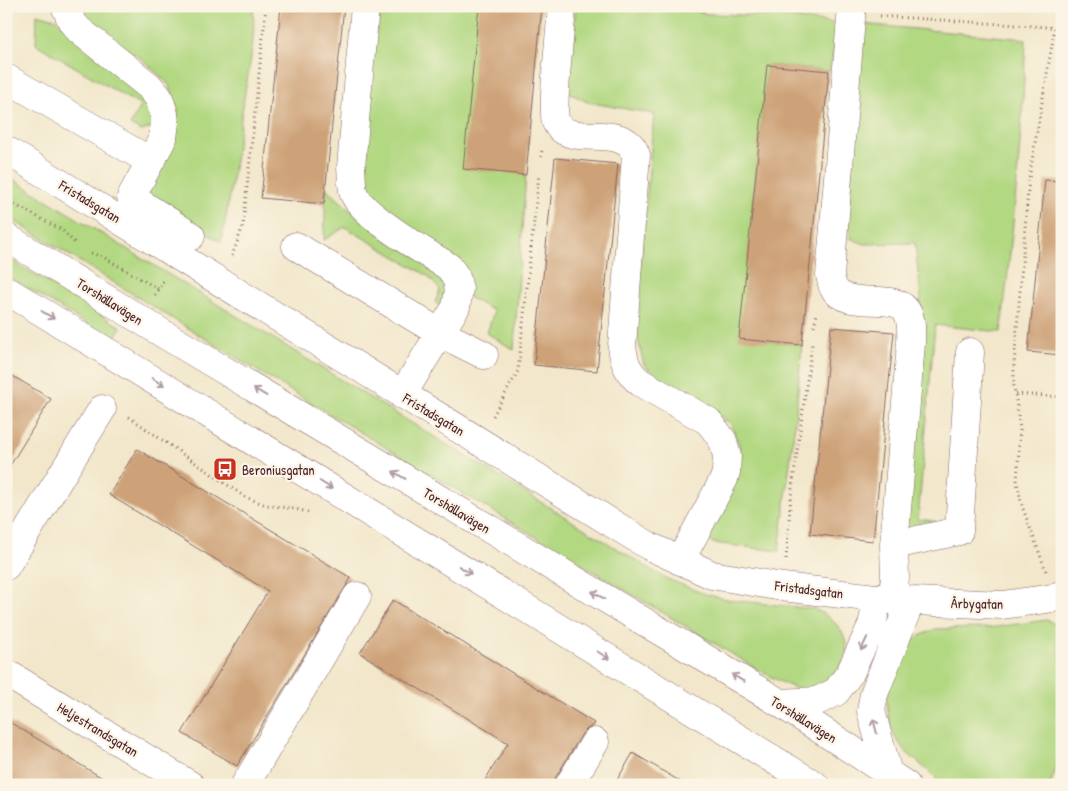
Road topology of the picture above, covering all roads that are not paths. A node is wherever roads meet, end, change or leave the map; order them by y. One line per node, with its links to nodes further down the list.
1 (65, 6): 7 (main road)
2 (365, 6): 12 (main road)
3 (562, 6): 18 (main road)
4 (852, 10): 17 (main road)
5 (6, 78): 7 (main road)
6 (6, 150): 15 (main road, Fristadsgatan)
7 (150, 161): 8 (main road)
8 (191, 236)
9 (6, 237): 24 (main road, Torshällavägen, one-way to 9)
10 (296, 246): 12 (main road)
11 (6, 290): 30 (main road, one-way to 30)
12 (440, 333): 14 (main road); 15 (main road)
13 (970, 352): 17 (main road)
14 (484, 355)
15 (402, 395): 18 (main road, Fristadsgatan)
16 (113, 410): 19 (main road)
17 (894, 545): 22 (main road)
18 (680, 561): 22 (main road, Fristadsgatan)
19 (6, 566)
20 (357, 596): 28 (main road)
21 (1058, 596): 22 (main road, Årbygatan)
22 (893, 599): 24 (main road, one-way to 24); 26 (main road, one-way to 22)
23 (6, 673): 27 (main road, Heljestrandsgatan)
24 (780, 703): 26 (main road, Torshällavägen)
25 (595, 742): 29 (main road)
26 (897, 779)
27 (190, 785)
28 (245, 785)
29 (569, 785)
30 (815, 785)

